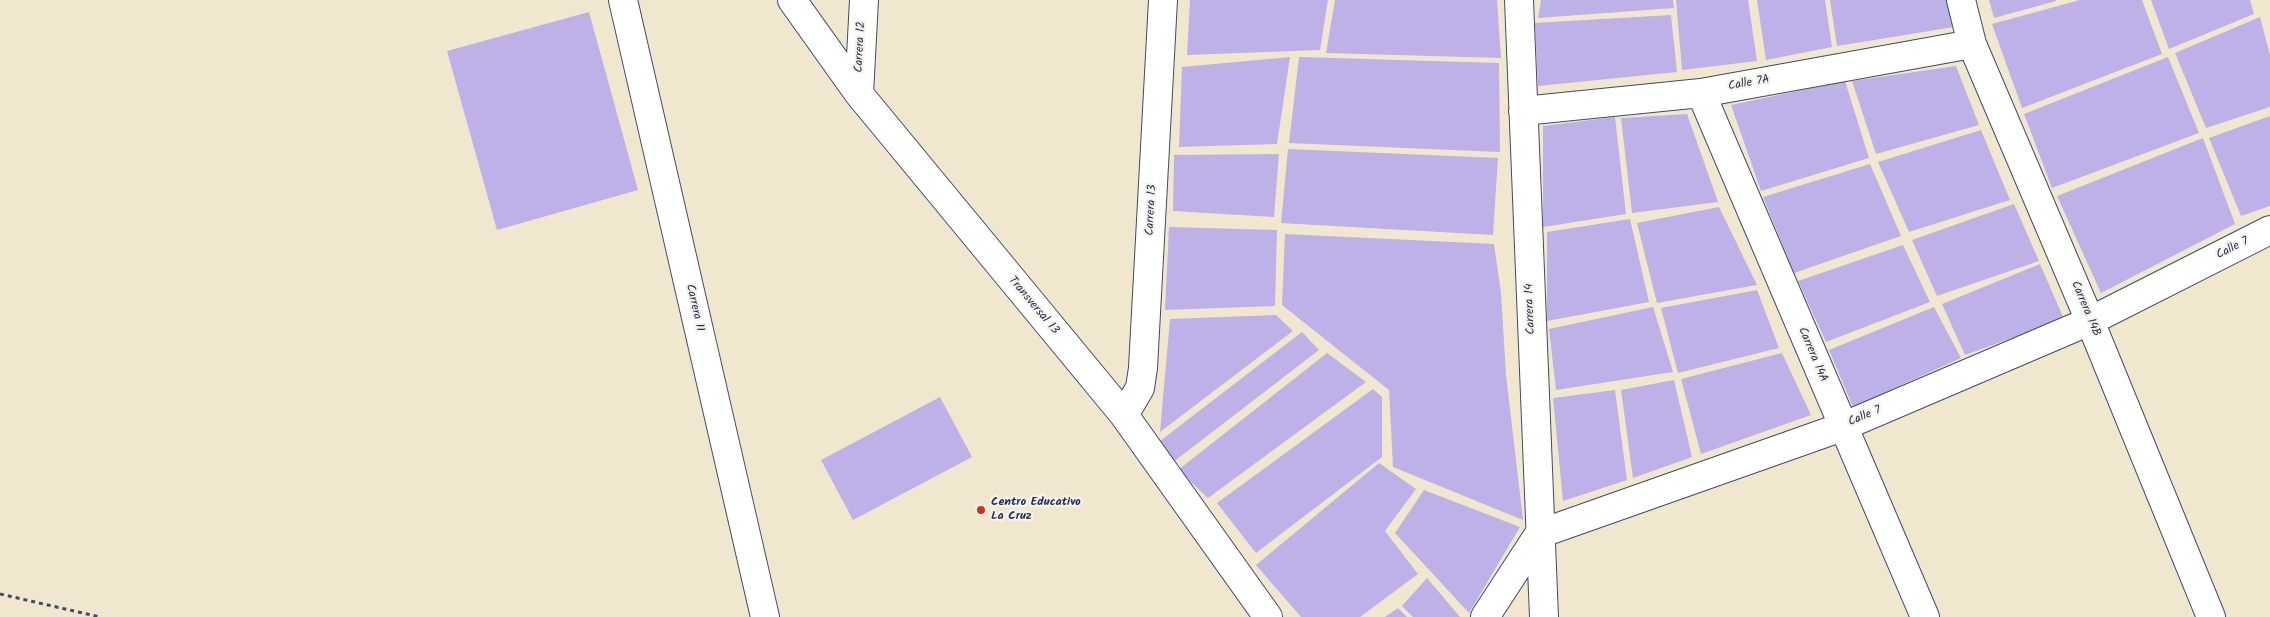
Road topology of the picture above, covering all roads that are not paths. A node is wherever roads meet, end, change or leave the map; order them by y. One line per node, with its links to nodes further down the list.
1 (623, 0): 16 (street, Carrera 11)
2 (792, 0): 9 (street, Transversal 13)
3 (864, 0): 9 (street, Carrera 12)
4 (1163, 0): 13 (street, Carrera 13)
5 (1519, 0): 10 (street, Carrera 14)
6 (1961, 0): 7 (street, Carrera 14B)
7 (1972, 44): 8 (street, Calle 7A); 12 (street, Carrera 14B)
8 (1701, 93): 10 (street, Calle 7A); 14 (street, Carrera 14A)
9 (858, 94): 13 (street, Transversal 13)
10 (1523, 111): 15 (street, Carrera 14)
11 (2270, 230): 12 (street, Calle 7)
12 (2090, 322): 14 (street, Calle 7); 21 (street, Carrera 14B)
13 (1124, 415): 17 (street, Transversal 13)
14 (1842, 427): 15 (street, Calle 7); 20 (street, Carrera 14A)
15 (1539, 534): 18 (street); 19 (street, Carrera 14)
16 (765, 617)
17 (1268, 617)
18 (1484, 617)
19 (1544, 617)
20 (1925, 617)
21 (2212, 617)

